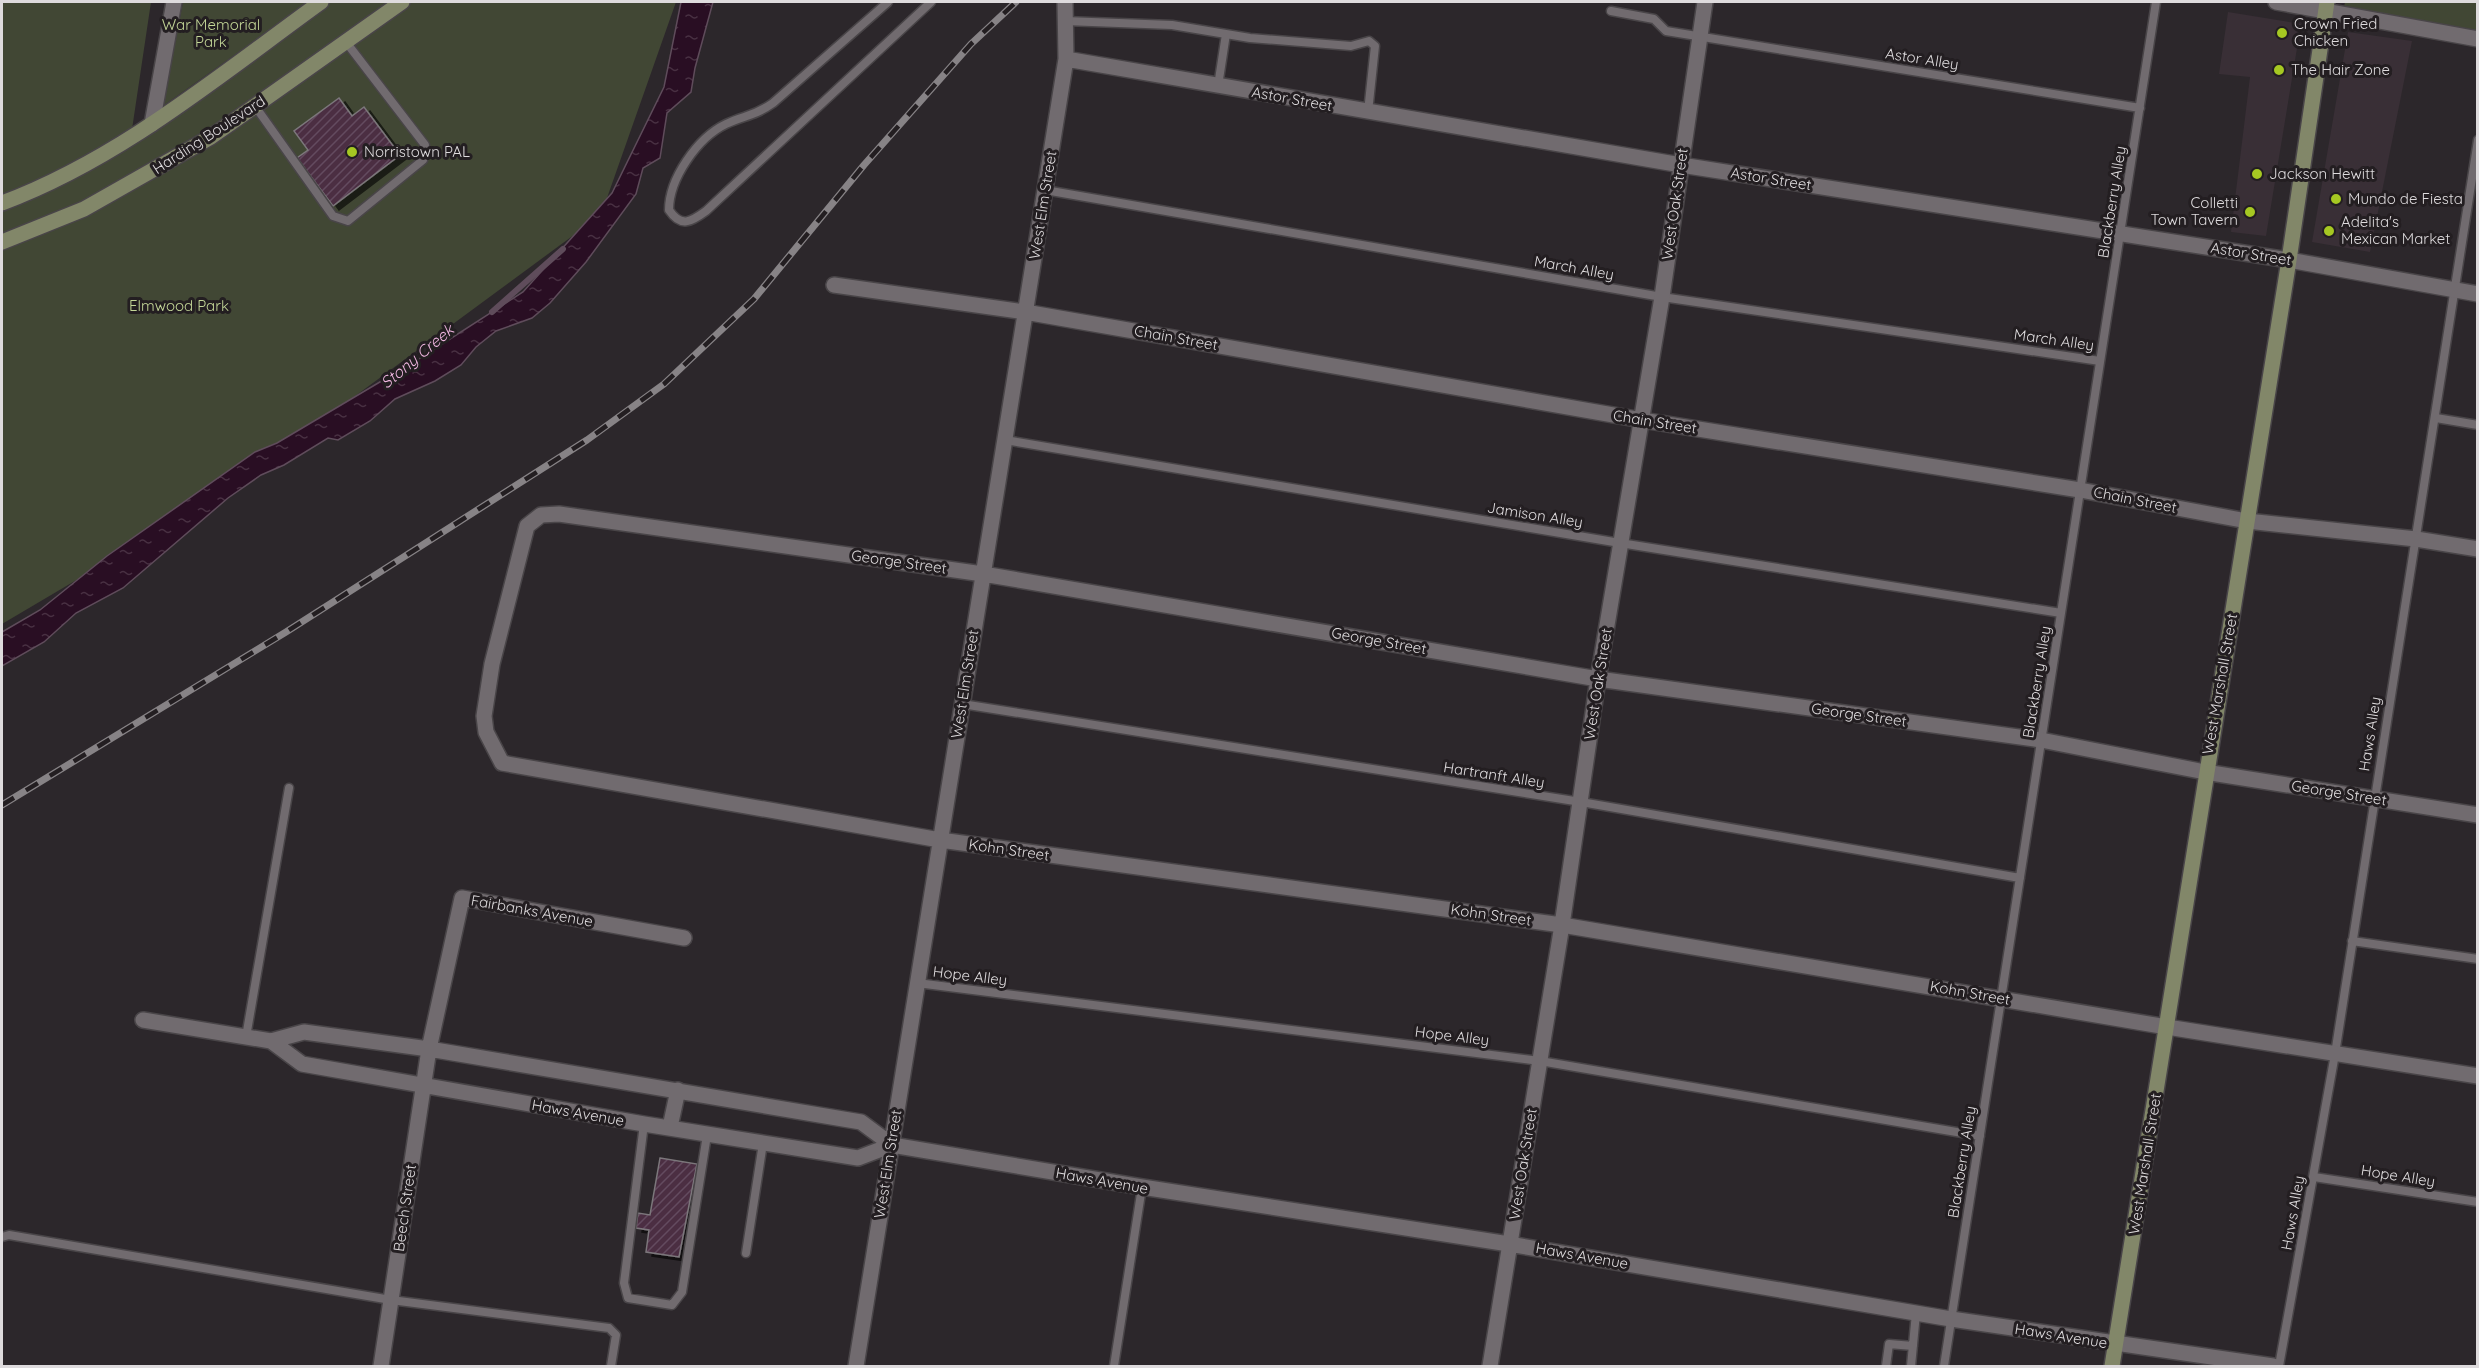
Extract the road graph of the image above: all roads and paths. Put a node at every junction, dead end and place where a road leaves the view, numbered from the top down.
1 (174, 2) edge
2 (321, 2) edge
3 (402, 2) edge
4 (888, 2) edge
5 (931, 2) edge
6 (1065, 2) edge
7 (1705, 2) edge
8 (2156, 2) edge
9 (2276, 2) edge
10 (2327, 6) edge
11 (1611, 11) dead end
12 (1065, 21) junction
13 (1226, 34) junction
14 (1700, 36) junction
15 (2478, 39) edge
16 (346, 42) junction
17 (1066, 59) junction
18 (1218, 86) junction
19 (255, 106) junction
20 (2140, 108) junction
21 (1368, 112) junction
22 (152, 124) junction
23 (2478, 140) edge
24 (1681, 165) junction
25 (1045, 190) junction
26 (2, 203) edge
27 (2121, 234) junction
28 (2, 242) edge
29 (2289, 260) junction
30 (834, 285) dead end
31 (2454, 291) junction
32 (2478, 294) edge
33 (1662, 297) junction
34 (1025, 312) junction
35 (2100, 361) junction
36 (2436, 418) junction
37 (1642, 420) junction
38 (2478, 425) edge
39 (1005, 440) junction
40 (2080, 490) junction
41 (2247, 521) junction
42 (2416, 539) junction
43 (1620, 543) junction
44 (2478, 549) edge
45 (983, 574) junction
46 (2061, 613) junction
47 (1598, 679) junction
48 (963, 704) junction
49 (2041, 740) junction
50 (502, 764) joint
51 (2205, 772) junction
52 (289, 788) dead end
53 (2373, 799) junction
54 (1581, 802) junction
55 (2478, 815) edge
56 (940, 840) junction
57 (2020, 878) junction
58 (1562, 925) junction
59 (684, 938) dead end
60 (2352, 941) junction
61 (2478, 959) edge
62 (917, 983) junction
63 (2001, 998) junction
64 (143, 1020) dead end
65 (2167, 1027) junction
66 (246, 1037) junction
67 (271, 1041) junction
68 (429, 1049) junction
69 (2335, 1054) junction
70 (1540, 1061) junction
71 (2478, 1076) edge
72 (423, 1086) junction
73 (678, 1090) junction
74 (644, 1124) junction
75 (670, 1127) junction
76 (707, 1135) junction
77 (1980, 1136) junction
78 (763, 1143) junction
79 (892, 1145) junction
80 (2313, 1177) junction
81 (1142, 1187) junction
82 (2478, 1202) edge
83 (2, 1237) edge
84 (1509, 1244) junction
85 (746, 1252) dead end
86 (391, 1300) junction
87 (1916, 1313) junction
88 (1951, 1319) junction
89 (2115, 1344) junction
90 (1913, 1346) junction
91 (381, 1366) edge
92 (611, 1366) edge
93 (856, 1366) edge
94 (1114, 1366) edge
95 (1490, 1366) edge
96 (1886, 1366) edge
97 (1911, 1366) edge
98 (1944, 1366) edge
99 (2112, 1366) edge
100 (2272, 1366) edge
101 (2279, 1366) edge

1 - 22 street
2 - 22 street
3 - 16 street, Harding Boulevard
4 - 5 lane
6 - 12 street, West Elm Street
7 - 14 street, West Oak Street
8 - 20 lane, Blackberry Alley
9 - 10 street
10 - 15 street
10 - 29 street, West Marshall Street
11 - 14 lane, Astor Alley
12 - 13 lane
12 - 17 street, West Elm Street
13 - 18 lane
13 - 21 lane
14 - 20 lane, Astor Alley
14 - 24 street, West Oak Street
16 - 19 street, Harding Boulevard
16 - 19 lane
17 - 18 street, Astor Street
17 - 25 street, West Elm Street
18 - 21 street, Astor Street
19 - 28 street, Harding Boulevard
20 - 27 lane, Blackberry Alley
21 - 24 street, Astor Street
22 - 26 street
23 - 31 lane, Haws Alley
24 - 27 street, Astor Street
24 - 33 street, West Oak Street
25 - 33 lane, March Alley
25 - 34 street, West Elm Street
27 - 29 street, Astor Street
27 - 35 lane, Blackberry Alley
29 - 31 street, Astor Street
29 - 41 street, West Marshall Street
30 - 34 street, Chain Street
31 - 32 street, Astor Street
31 - 36 lane, Haws Alley
33 - 35 lane, March Alley
33 - 37 street, West Oak Street
34 - 37 street, Chain Street
34 - 39 street, West Elm Street
35 - 40 lane, Blackberry Alley
36 - 38 lane
36 - 42 lane, Haws Alley
37 - 40 street, Chain Street
37 - 43 street, West Oak Street
39 - 43 lane, Jamison Alley
39 - 45 street, West Elm Street
40 - 41 street, Chain Street
40 - 46 lane, Blackberry Alley
41 - 42 street, Chain Street
41 - 51 street, West Marshall Street
42 - 44 street, Chain Street
42 - 53 lane, Haws Alley
43 - 46 lane, Jamison Alley
43 - 47 street, West Oak Street
45 - 47 street, George Street
45 - 48 street, West Elm Street
45 - 50 street, George Street
46 - 49 lane, Blackberry Alley
47 - 49 street, George Street
47 - 54 street, West Oak Street
48 - 54 lane, Hartranft Alley
48 - 56 street, West Elm Street
49 - 51 street, George Street
49 - 57 lane, Blackberry Alley
50 - 56 street, Kohn Street
51 - 53 street, George Street
51 - 65 street, West Marshall Street
52 - 66 lane
53 - 55 street, George Street
53 - 60 lane, Haws Alley
54 - 57 lane, Hartranft Alley
54 - 58 street, West Oak Street
56 - 58 street, Kohn Street
56 - 62 street, West Elm Street
57 - 63 lane, Blackberry Alley
58 - 63 street, Kohn Street
58 - 70 street, West Oak Street
59 - 68 street, Fairbanks Avenue
60 - 61 lane
60 - 69 lane, Haws Alley
62 - 70 lane, Hope Alley
62 - 79 street, West Elm Street
63 - 65 street, Kohn Street
63 - 77 lane, Blackberry Alley
64 - 66 street, Haws Avenue
65 - 69 street, Kohn Street
65 - 89 street, West Marshall Street
66 - 67 street, Haws Avenue
67 - 68 street, Haws Avenue
67 - 72 street, Haws Avenue
68 - 72 street, Beech Street
68 - 73 street, Haws Avenue
69 - 71 street, Kohn Street
69 - 80 lane, Haws Alley
70 - 77 lane, Hope Alley
70 - 84 street, West Oak Street
72 - 74 street, Haws Avenue
72 - 86 street, Beech Street
73 - 75 street
73 - 79 street, Haws Avenue
74 - 75 street, Haws Avenue
74 - 76 lane
75 - 76 street, Haws Avenue
76 - 78 street, Haws Avenue
77 - 88 lane, Blackberry Alley
78 - 79 street, Haws Avenue
78 - 85 lane
79 - 81 street, Haws Avenue
79 - 93 street, West Elm Street
80 - 82 lane, Hope Alley
80 - 101 lane, Haws Alley
81 - 84 street, Haws Avenue
81 - 94 lane
83 - 86 lane
84 - 87 street, Haws Avenue
84 - 95 street, West Oak Street
86 - 91 street, Beech Street
86 - 92 lane
87 - 88 street, Haws Avenue
87 - 90 lane
88 - 89 street, Haws Avenue
88 - 98 lane, Blackberry Alley
89 - 99 street, West Marshall Street
89 - 100 street, Haws Avenue
90 - 96 lane
90 - 97 lane

